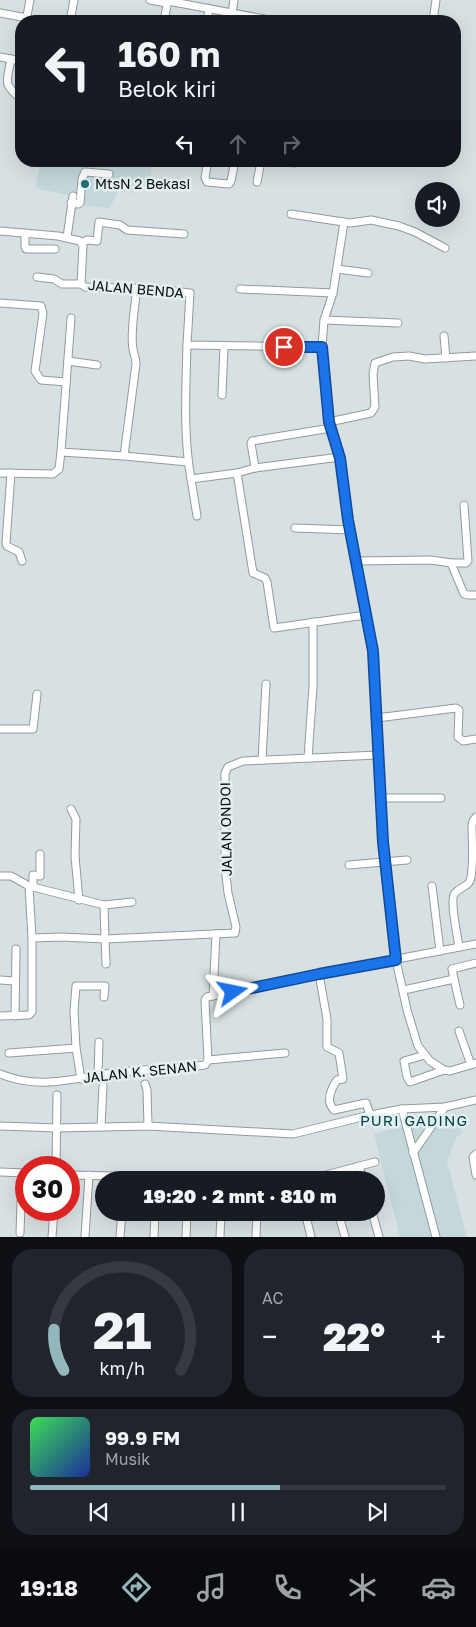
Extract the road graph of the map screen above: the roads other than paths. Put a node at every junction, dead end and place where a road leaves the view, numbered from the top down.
1 (30, 0) edge
2 (74, 0) edge
3 (150, 0) edge
4 (234, 0) edge
5 (436, 0) edge
6 (167, 1) edge
7 (209, 9) junction
8 (0, 13) edge
9 (232, 13) junction
10 (27, 15) edge
11 (71, 15) edge
12 (165, 15) edge
13 (208, 15) edge
14 (237, 15) edge
15 (434, 15) edge
16 (15, 17) edge
17 (0, 57) edge
18 (11, 59) junction
19 (15, 59) edge
20 (15, 94) edge
21 (207, 167) edge
22 (234, 167) edge
23 (260, 167) edge
24 (109, 174) dead end
25 (257, 182) dead end
26 (291, 214) dead end
27 (344, 222) junction
28 (0, 231) edge
29 (25, 233) junction
30 (184, 234) dead end
31 (67, 237) junction
32 (82, 243) junction
33 (445, 248) dead end
34 (55, 249) dead end
35 (337, 269) junction
36 (368, 273) dead end
37 (37, 276) dead end
38 (81, 284) junction
39 (137, 288) junction
40 (240, 289) dead end
41 (333, 293) junction
42 (0, 303) edge
43 (72, 318) dead end
44 (324, 320) junction
45 (398, 323) dead end
46 (444, 336) dead end
47 (187, 345) junction
48 (224, 346) junction
49 (322, 347) junction
50 (476, 356) edge
51 (446, 358) junction
52 (68, 362) junction
53 (97, 365) dead end
54 (66, 382) junction
55 (222, 395) dead end
56 (330, 425) junction
57 (61, 452) junction
58 (124, 456) junction
59 (340, 458) junction
60 (188, 462) junction
61 (255, 468) junction
62 (0, 473) edge
63 (11, 473) junction
64 (237, 473) junction
65 (191, 479) junction
66 (464, 505) dead end
67 (197, 516) dead end
68 (295, 528) dead end
69 (350, 530) junction
70 (22, 561) dead end
71 (356, 561) junction
72 (451, 563) junction
73 (476, 595) edge
74 (366, 615) junction
75 (313, 622) junction
76 (266, 684) dead end
77 (37, 694) dead end
78 (377, 718) junction
79 (0, 729) edge
80 (476, 739) edge
81 (378, 755) junction
82 (308, 758) junction
83 (262, 760) junction
84 (381, 798) junction
85 (441, 798) dead end
86 (71, 809) dead end
87 (476, 817) edge
88 (40, 854) dead end
89 (406, 860) dead end
90 (385, 862) junction
91 (349, 864) dead end
92 (0, 876) edge
93 (31, 886) junction
94 (432, 886) dead end
95 (79, 900) junction
96 (132, 902) dead end
97 (104, 905) junction
98 (216, 934) junction
99 (32, 938) junction
100 (105, 939) junction
101 (476, 944) edge
102 (460, 947) junction
103 (16, 949) dead end
104 (440, 951) junction
105 (396, 960) junction
106 (476, 963) edge
107 (106, 964) dead end
108 (319, 974) junction
109 (454, 979) junction
110 (0, 980) edge
111 (15, 981) junction
112 (404, 990) junction
113 (213, 996) junction
114 (104, 997) dead end
115 (460, 1004) dead end
116 (0, 1016) edge
117 (15, 1016) junction
118 (459, 1031) dead end
119 (99, 1042) dead end
120 (76, 1048) junction
121 (9, 1053) dead end
122 (285, 1053) dead end
123 (425, 1055) junction
124 (208, 1060) junction
125 (473, 1064) edge
126 (444, 1070) junction
127 (0, 1074) edge
128 (98, 1076) junction
129 (81, 1079) junction
130 (145, 1084) dead end
131 (103, 1086) dead end
132 (58, 1096) dead end
133 (476, 1100) edge
134 (445, 1107) junction
135 (402, 1109) junction
136 (370, 1115) junction
137 (0, 1126) edge
138 (148, 1126) junction
139 (101, 1127) junction
140 (57, 1128) junction
141 (414, 1154) junction
142 (476, 1154) edge
143 (56, 1156) edge
144 (375, 1162) dead end
145 (359, 1166) junction
146 (345, 1171) edge
147 (360, 1171) edge
148 (0, 1172) edge
149 (15, 1173) edge
150 (476, 1175) edge
151 (80, 1176) edge
152 (89, 1176) junction
153 (95, 1176) edge
154 (21, 1221) edge
155 (53, 1221) edge
156 (121, 1221) edge
157 (155, 1221) edge
158 (187, 1221) edge
159 (221, 1221) edge
160 (257, 1221) edge
161 (307, 1221) edge
162 (341, 1221) edge
163 (375, 1221) edge
164 (20, 1233) dead end
165 (52, 1237) edge
166 (85, 1237) edge
167 (120, 1237) edge
168 (154, 1237) edge
169 (186, 1237) edge
170 (220, 1237) edge
171 (256, 1237) edge
172 (311, 1237) edge
173 (345, 1237) edge
174 (379, 1237) edge
175 (436, 1237) edge

1 - 10 street
2 - 11 street
3 - 6 street
4 - 9 street
5 - 15 street
6 - 7 street
6 - 12 street
7 - 9 street
7 - 13 street
8 - 16 street
9 - 14 street
17 - 18 street
18 - 19 street
18 - 20 street
21 - 22 street
23 - 25 street
24 - 31 street
26 - 27 street
27 - 33 street
27 - 35 street
28 - 29 street
29 - 31 street
29 - 34 street
30 - 32 street
31 - 32 street
32 - 38 street, JALAN BENDA
35 - 36 street
35 - 41 street
37 - 38 street
38 - 39 street, JALAN BENDA
39 - 47 street, JALAN BENDA
39 - 58 street
40 - 41 street
41 - 44 street
42 - 54 street
43 - 52 street
44 - 45 street
44 - 49 street
46 - 51 street
47 - 48 street
47 - 60 street
48 - 49 street
48 - 55 street
49 - 56 street
50 - 51 street
51 - 56 street
52 - 53 street
52 - 54 street
54 - 57 street
56 - 59 street
56 - 61 street
57 - 58 street
57 - 63 street
58 - 60 street
59 - 61 street
59 - 69 street
60 - 65 street
61 - 64 street
62 - 63 street
63 - 70 street
64 - 65 street
64 - 75 street
65 - 67 street
66 - 72 street
68 - 69 street
69 - 71 street
71 - 72 street
71 - 74 street
72 - 73 street
74 - 75 street
74 - 78 street
75 - 82 street
76 - 83 street
77 - 79 street
78 - 80 street
78 - 81 street
81 - 82 street, JALAN ONDOI
81 - 84 street
82 - 83 street, JALAN ONDOI
83 - 98 street, JALAN ONDOI
84 - 85 street
84 - 90 street
86 - 95 street
87 - 102 street
88 - 93 street
89 - 90 street
90 - 91 street
90 - 105 street
92 - 93 street
93 - 95 street
93 - 99 street
94 - 104 street
95 - 97 street
96 - 97 street
97 - 100 street
98 - 100 street
98 - 113 street, JALAN K. SENAN
99 - 100 street
99 - 117 street
100 - 107 street
101 - 102 street
102 - 104 street
103 - 111 street
104 - 105 street
105 - 108 street
105 - 112 street
106 - 109 street
108 - 113 street
108 - 136 street
109 - 112 street
109 - 115 street
110 - 111 street
111 - 117 street
112 - 123 street
113 - 124 street, JALAN K. SENAN
114 - 120 street
116 - 117 street
118 - 125 street
119 - 128 street
120 - 121 street
120 - 129 street
122 - 124 street
123 - 126 street
123 - 126 street
124 - 128 street, JALAN K. SENAN
125 - 126 street
127 - 129 street, JALAN K. SENAN
128 - 129 street, JALAN K. SENAN
130 - 138 street
131 - 139 street
132 - 140 street
133 - 134 street
134 - 135 street
134 - 141 street
135 - 136 street
135 - 141 street
136 - 138 street
137 - 140 street
138 - 139 street
139 - 140 street
140 - 143 street
141 - 175 street
142 - 150 street
144 - 145 street
145 - 146 street
145 - 147 street
148 - 149 street
151 - 152 street
152 - 153 street
152 - 166 street
154 - 164 street
155 - 165 street
156 - 167 street
157 - 168 street
158 - 169 street
159 - 170 street
160 - 171 street
161 - 172 street
162 - 173 street
163 - 174 street

